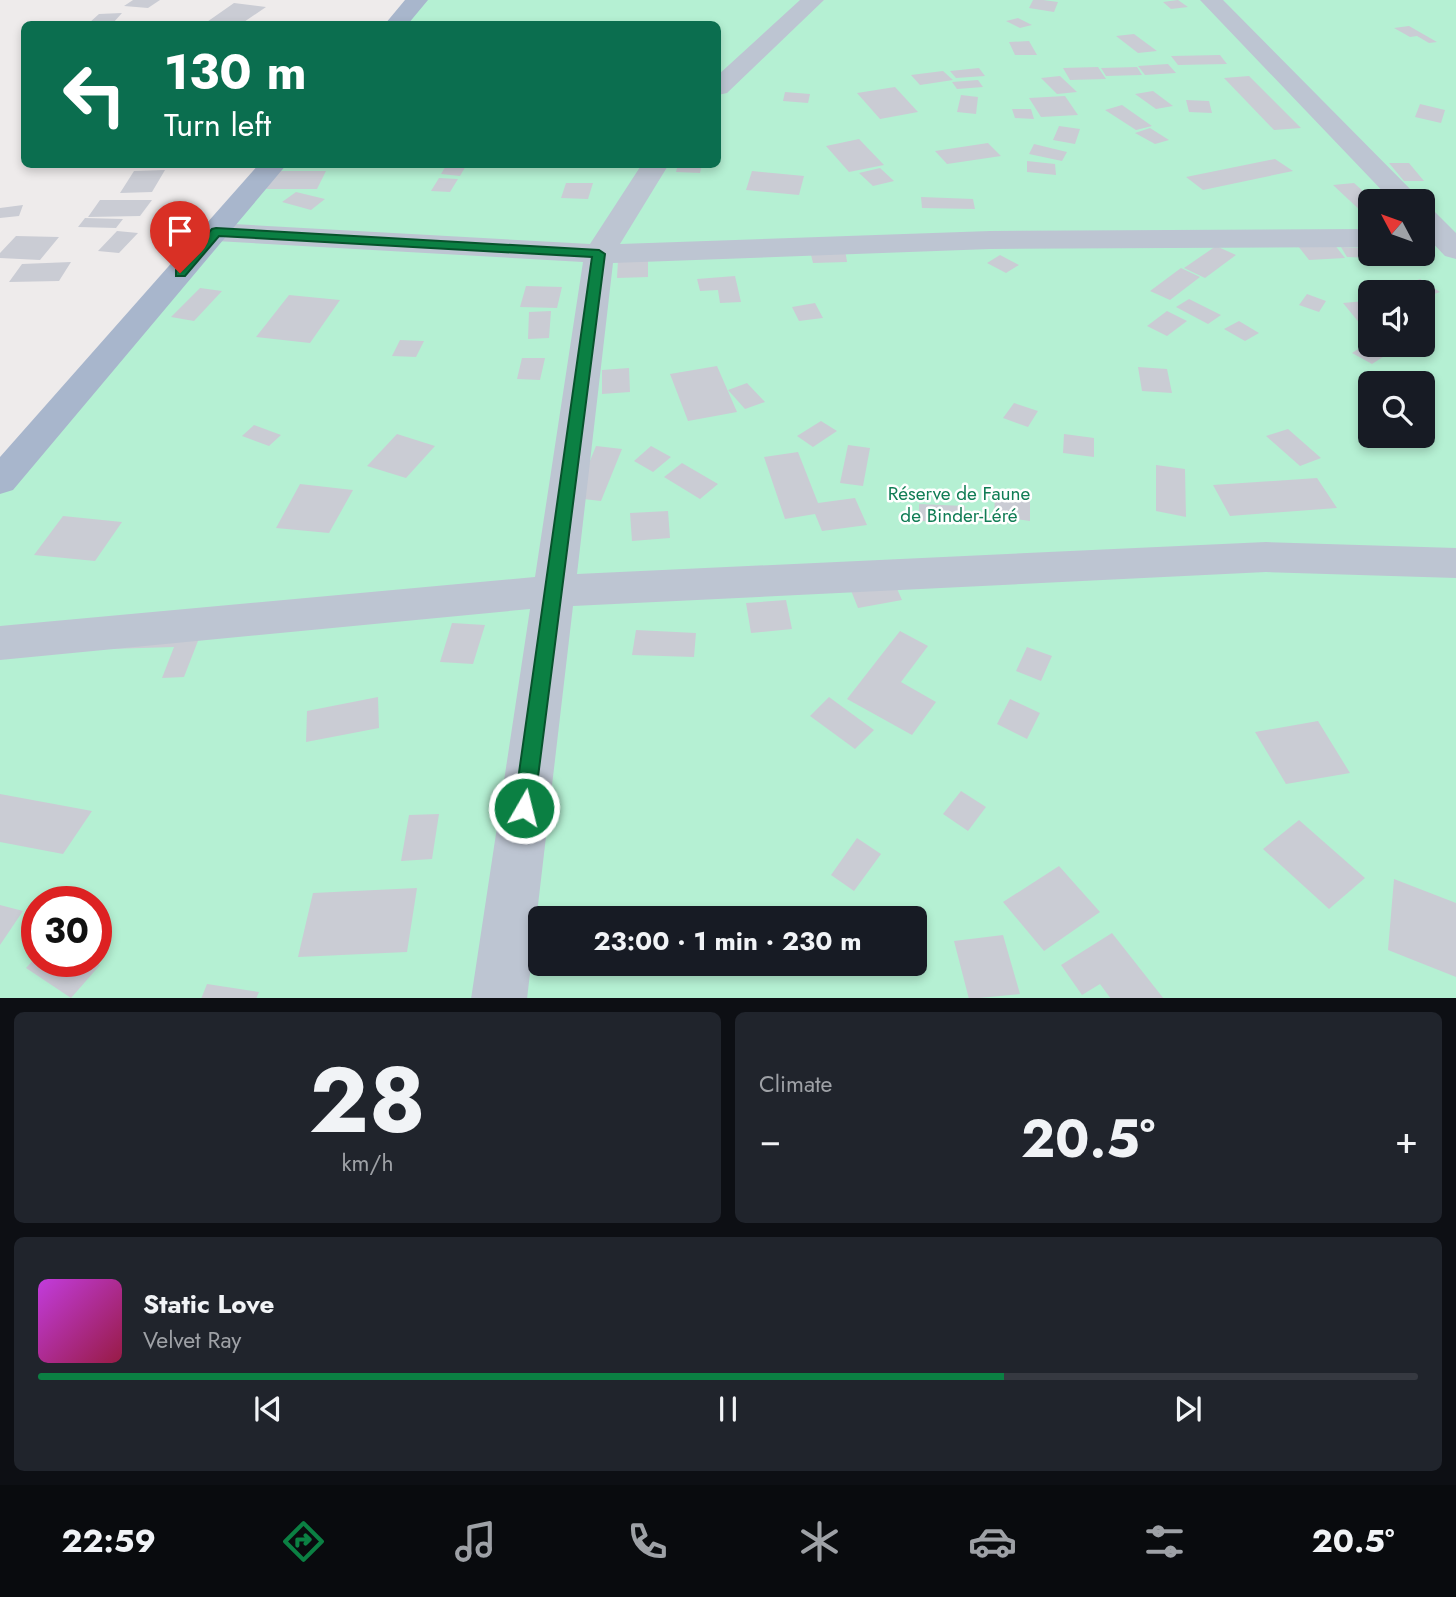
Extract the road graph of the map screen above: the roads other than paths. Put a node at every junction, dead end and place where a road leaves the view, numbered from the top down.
1 (417, 0) edge
2 (813, 0) edge
3 (1211, 0) edge
4 (399, 21) edge
5 (721, 85) edge
6 (271, 168) edge
7 (653, 168) edge
8 (1396, 189) edge
9 (216, 232) junction
10 (1358, 238) edge
11 (599, 254) junction
12 (0, 481) edge
13 (1456, 563) edge
14 (554, 591) junction
15 (0, 643) edge
16 (499, 998) edge

1 - 4 main road
2 - 5 street
3 - 8 street
6 - 9 main road
7 - 11 street
9 - 11 street
9 - 12 main road
10 - 11 street
11 - 14 street
13 - 14 street
14 - 15 street
14 - 16 street

